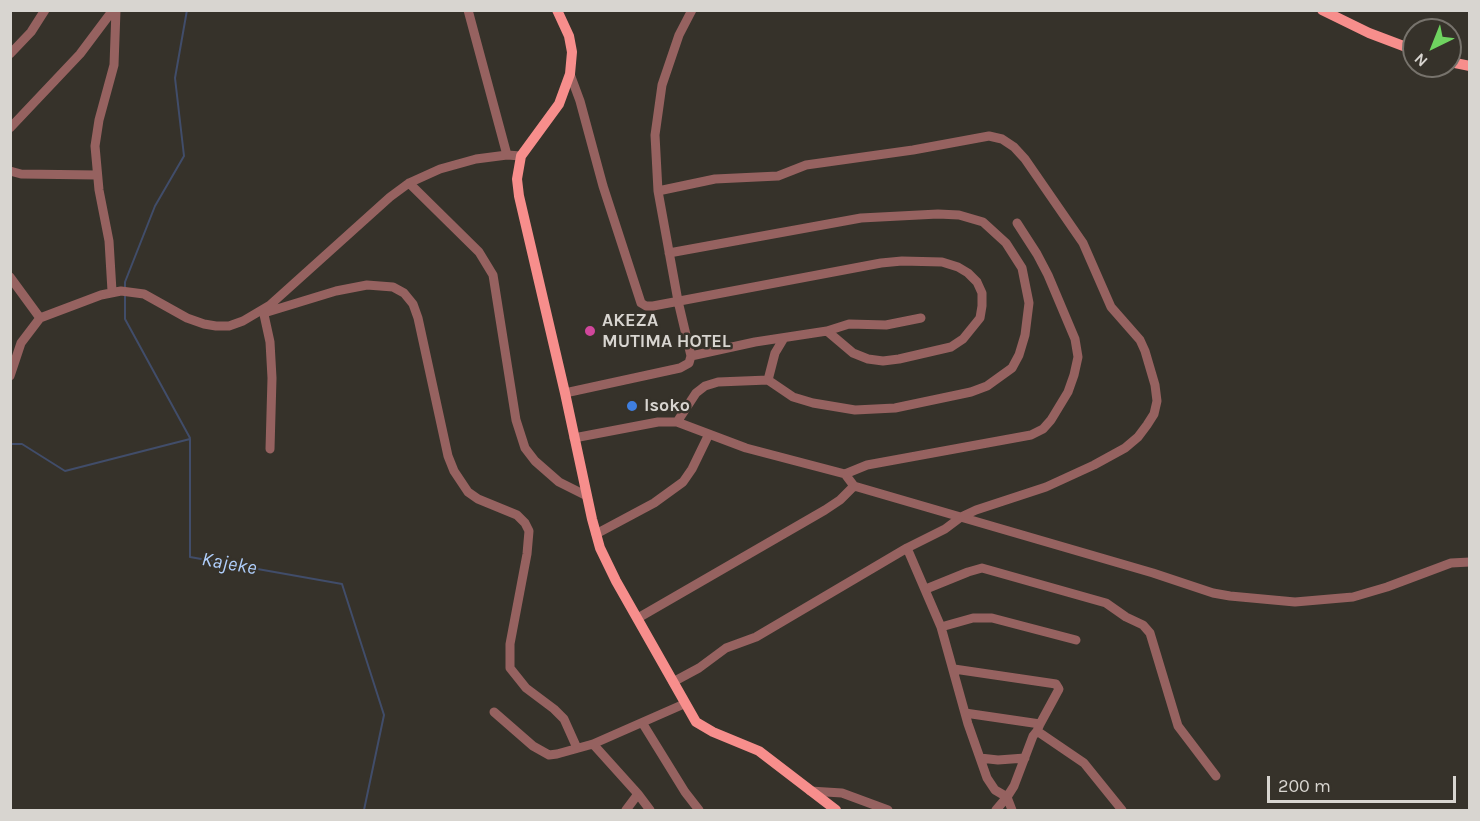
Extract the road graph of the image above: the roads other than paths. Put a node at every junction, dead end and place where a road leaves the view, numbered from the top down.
1 (45, 10) edge
2 (115, 10) edge
3 (468, 10) edge
4 (557, 10) edge
5 (692, 10) edge
6 (1322, 10) edge
7 (1402, 45) edge
8 (10, 54) edge
9 (570, 74) junction
10 (10, 128) edge
11 (507, 155) junction
12 (521, 156) junction
13 (10, 171) edge
14 (97, 175) junction
15 (409, 183) junction
16 (658, 191) junction
17 (1017, 223) dead end
18 (669, 253) junction
19 (10, 277) edge
20 (112, 291) junction
21 (678, 301) junction
22 (263, 312) junction
23 (40, 318) junction
24 (921, 318) dead end
25 (827, 331) junction
26 (784, 338) junction
27 (691, 356) junction
28 (10, 376) edge
29 (768, 380) junction
30 (565, 393) junction
31 (677, 422) junction
32 (709, 434) junction
33 (574, 438) junction
34 (270, 449) dead end
35 (845, 474) junction
36 (855, 486) junction
37 (587, 496) junction
38 (961, 518) junction
39 (596, 534) junction
40 (907, 548) junction
41 (1470, 562) edge
42 (926, 589) junction
43 (638, 618) junction
44 (941, 627) junction
45 (1076, 640) dead end
46 (954, 669) junction
47 (673, 682) junction
48 (684, 704) junction
49 (494, 712) dead end
50 (965, 713) junction
51 (643, 724) junction
52 (1038, 727) junction
53 (593, 744) junction
54 (578, 748) junction
55 (980, 758) junction
56 (1025, 758) junction
57 (1216, 776) dead end
58 (810, 791) junction
59 (638, 794) junction
60 (1007, 797) junction
61 (627, 810) edge
62 (650, 810) edge
63 (699, 810) edge
64 (836, 810) edge
65 (888, 810) edge
66 (996, 810) edge
67 (1012, 810) edge
68 (1122, 810) edge

1 - 8 street
2 - 10 street
2 - 14 street
3 - 11 street
4 - 9 main road
5 - 16 street
6 - 7 main road
9 - 12 main road
9 - 21 street
11 - 12 street
11 - 15 street
12 - 30 main road
13 - 14 street
14 - 20 street
15 - 22 street
15 - 37 street
16 - 18 street
16 - 38 street
17 - 35 street
18 - 21 street
18 - 29 street
19 - 23 street
20 - 22 street
20 - 23 street
21 - 25 street
21 - 27 street
22 - 34 street
22 - 54 street
23 - 28 street
24 - 25 street
25 - 26 street
26 - 27 street
26 - 29 street
27 - 30 street
29 - 31 street
30 - 33 main road
31 - 32 street
31 - 33 street
32 - 35 street
32 - 39 street
33 - 37 main road
35 - 36 street
36 - 38 street
36 - 43 street
37 - 39 main road
38 - 40 street
38 - 41 street
39 - 43 main road
40 - 42 street
40 - 47 street
42 - 44 street
42 - 57 street
43 - 47 main road
44 - 45 street
44 - 46 street
46 - 50 street
46 - 52 street
47 - 48 main road
48 - 51 street
48 - 58 main road
49 - 54 street
50 - 52 street
50 - 55 street
51 - 53 street
51 - 63 street
52 - 56 street
52 - 68 street
53 - 54 street
53 - 59 street
55 - 56 street
55 - 60 street
56 - 60 street
58 - 64 main road
58 - 65 street
59 - 61 street
59 - 62 street
60 - 66 street
60 - 67 street

